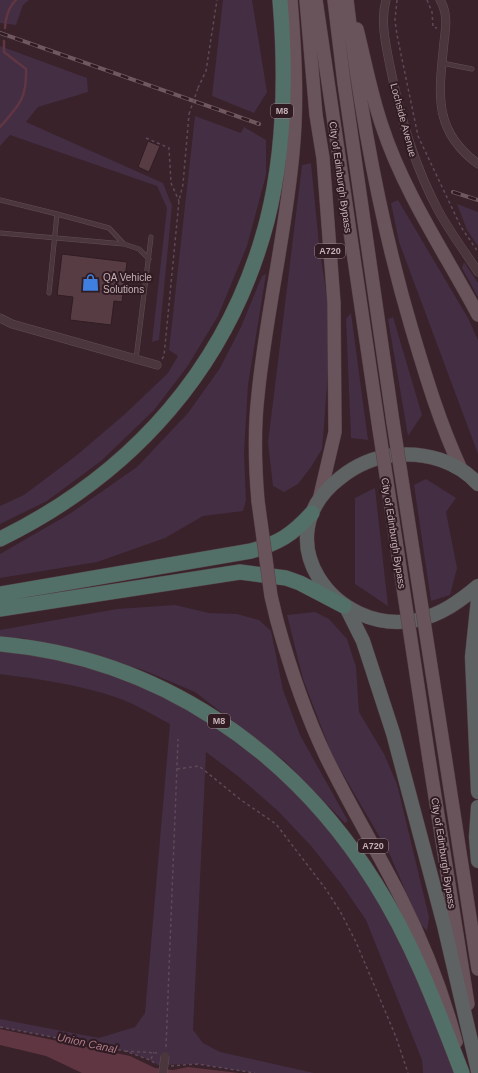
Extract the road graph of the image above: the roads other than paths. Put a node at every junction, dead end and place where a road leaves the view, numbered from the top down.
1 (280, 0) edge
2 (291, 0) edge
3 (306, 0) edge
4 (316, 0) edge
5 (334, 0) edge
6 (347, 0) edge
7 (351, 0) edge
8 (386, 0) edge
9 (440, 0) edge
10 (442, 63) junction
11 (472, 69) dead end
12 (478, 164) edge
13 (0, 200) edge
14 (57, 214) junction
15 (0, 233) edge
16 (151, 237) dead end
17 (54, 238) junction
18 (124, 244) junction
19 (149, 259) junction
20 (478, 272) edge
21 (49, 293) dead end
22 (478, 315) edge
23 (0, 318) edge
24 (136, 360) junction
25 (157, 365) road end
26 (461, 469) junction
27 (478, 484) edge
28 (315, 507) junction
29 (0, 539) edge
30 (478, 586) edge
31 (0, 594) edge
32 (478, 599) edge
33 (345, 606) junction
34 (0, 609) edge
35 (0, 644) edge
36 (478, 792) edge
37 (478, 807) edge
38 (478, 861) edge
39 (478, 969) edge
40 (166, 1056) road end
41 (478, 1065) edge
42 (478, 1071) edge
43 (163, 1073) edge
44 (463, 1073) edge

1 - 29 highway, M8
2 - 44 main road, A720, bridge
3 - 28 main road, A720
4 - 41 main road, City of Edinburgh Bypass / A720, bridge
5 - 39 main road, City of Edinburgh Bypass, bridge
6 - 26 main road
7 - 22 main road
8 - 20 street, Lochside Avenue
9 - 10 street
10 - 11 lane
10 - 12 street
13 - 14 lane
14 - 17 lane
14 - 18 lane
15 - 17 lane
16 - 19 lane
17 - 18 lane
17 - 21 lane
18 - 19 lane
19 - 24 lane
23 - 24 street
24 - 25 street
26 - 27 highway
26 - 28 highway
28 - 31 highway
28 - 33 highway
30 - 33 highway
32 - 36 highway
33 - 34 highway
33 - 42 highway
35 - 44 highway, M8
37 - 38 highway
40 - 43 street, bridge

